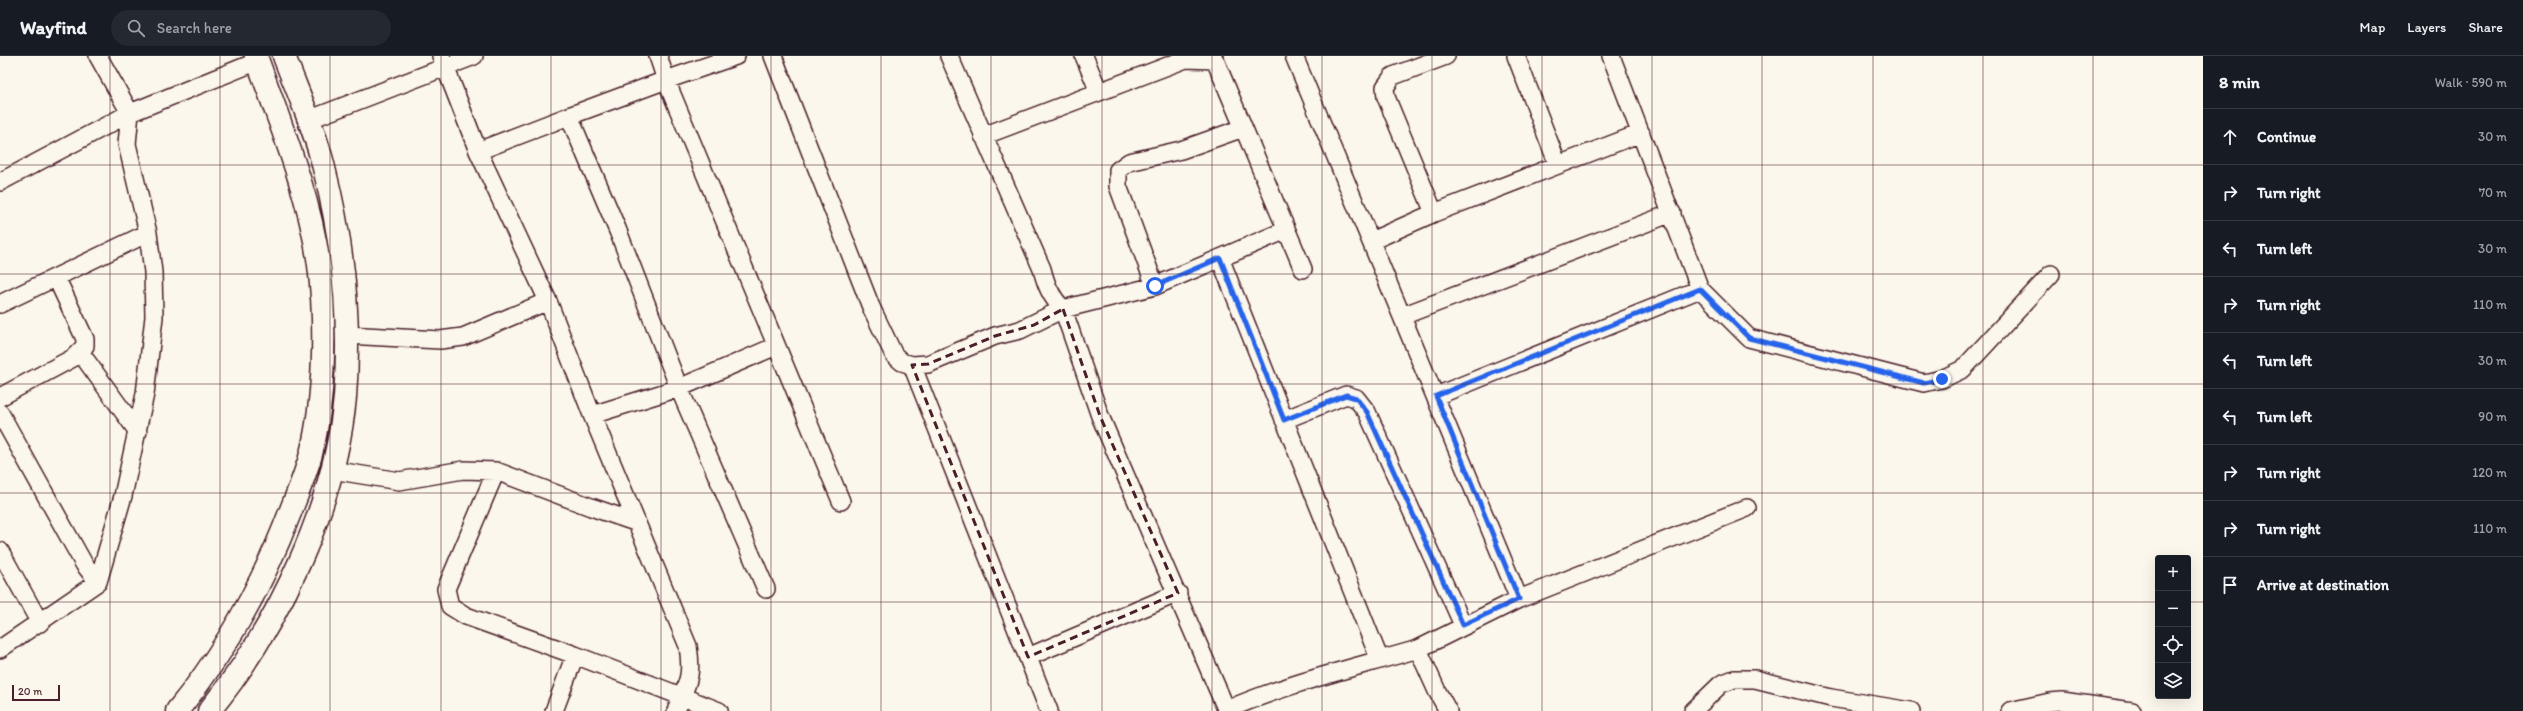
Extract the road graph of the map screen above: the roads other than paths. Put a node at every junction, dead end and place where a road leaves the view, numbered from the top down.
1 (98, 56) edge
2 (284, 56) edge
3 (474, 56) edge
4 (658, 56) edge
5 (736, 56) edge
6 (773, 56) edge
7 (949, 56) edge
8 (1084, 56) edge
9 (1294, 56) edge
10 (1446, 56) edge
11 (1516, 56) edge
12 (1611, 56) edge
13 (1184, 57) edge
14 (257, 58) edge
15 (1220, 58) edge
16 (443, 62) edge
17 (666, 80) junction
18 (1099, 92) junction
19 (130, 113) junction
20 (569, 116) junction
21 (308, 120) junction
22 (1243, 128) junction
23 (1640, 133) junction
24 (983, 136) junction
25 (478, 151) junction
26 (1558, 165) junction
27 (0, 182) edge
28 (1434, 213) junction
29 (1672, 213) junction
30 (1286, 230) junction
31 (336, 232) junction
32 (148, 233) junction
33 (312, 236) junction
34 (1370, 241) junction
35 (1220, 258) junction
36 (1302, 269) dead end
37 (2051, 274) dead end
38 (56, 277) junction
39 (1155, 286) junction
40 (1700, 289) junction
41 (548, 301) junction
42 (0, 304) edge
43 (1063, 309) junction
44 (1402, 316) junction
45 (346, 335) junction
46 (776, 346) junction
47 (80, 352) junction
48 (912, 365) junction
49 (679, 388) junction
50 (1436, 396) junction
51 (0, 397) edge
52 (0, 413) edge
53 (592, 416) junction
54 (1284, 420) junction
55 (138, 432) junction
56 (332, 470) junction
57 (496, 471) junction
58 (841, 501) dead end
59 (1747, 508) dead end
60 (635, 522) junction
61 (2, 560) edge
62 (98, 582) junction
63 (766, 589) dead end
64 (1178, 593) junction
65 (1519, 599) junction
66 (40, 623) junction
67 (1463, 625) junction
68 (0, 649) edge
69 (1418, 649) junction
70 (575, 655) junction
71 (1028, 657) junction
72 (1379, 658) junction
73 (202, 679) junction
74 (224, 693) junction
75 (682, 695) junction
76 (1227, 710) edge
77 (1902, 710) edge
78 (176, 711) edge
79 (209, 711) edge
80 (554, 711) edge
81 (676, 711) edge
82 (719, 711) edge
83 (1049, 711) edge
84 (1448, 711) edge
85 (1693, 711) edge
86 (2010, 711) edge
87 (2132, 711) edge

1 - 19 street
2 - 21 main road
3 - 16 street
4 - 17 street
5 - 17 street
6 - 48 street
7 - 24 street
8 - 18 street
9 - 34 street
10 - 28 street
11 - 26 street
12 - 23 street
13 - 15 street
13 - 18 street
14 - 19 street
14 - 33 main road
15 - 22 street
16 - 21 street
16 - 25 street
17 - 20 street
17 - 46 street
18 - 24 street
19 - 27 street
19 - 32 street
20 - 25 street
20 - 49 street
21 - 31 main road
22 - 30 street
22 - 39 street
23 - 26 street
23 - 29 street
24 - 43 street
25 - 41 street
26 - 28 street
28 - 34 street
29 - 40 street
29 - 44 street
30 - 35 street
30 - 36 street
31 - 33 main road
31 - 45 main road
32 - 38 street
32 - 55 street
33 - 73 main road
34 - 44 street
35 - 39 street
35 - 54 street
37 - 40 street
38 - 42 street
38 - 47 street
39 - 43 street
40 - 50 street
41 - 45 street
41 - 53 street
43 - 48 street
43 - 64 street
44 - 50 street
45 - 56 main road
46 - 49 street
46 - 58 street
47 - 51 street
47 - 55 street
48 - 71 street
49 - 53 street
49 - 63 street
50 - 65 street
52 - 62 street
53 - 60 street
54 - 67 street
54 - 72 street
55 - 62 street
56 - 57 street
56 - 74 main road
57 - 60 street
57 - 70 street
59 - 65 street
60 - 75 street
61 - 66 street
62 - 66 street
64 - 71 street
64 - 76 street
65 - 67 street
66 - 68 street
67 - 69 street
69 - 72 street
69 - 84 street
70 - 75 street
70 - 80 street
71 - 83 street
72 - 76 street
73 - 74 main road
73 - 78 main road
74 - 79 main road
75 - 81 street
75 - 82 street
77 - 85 street
86 - 87 street

